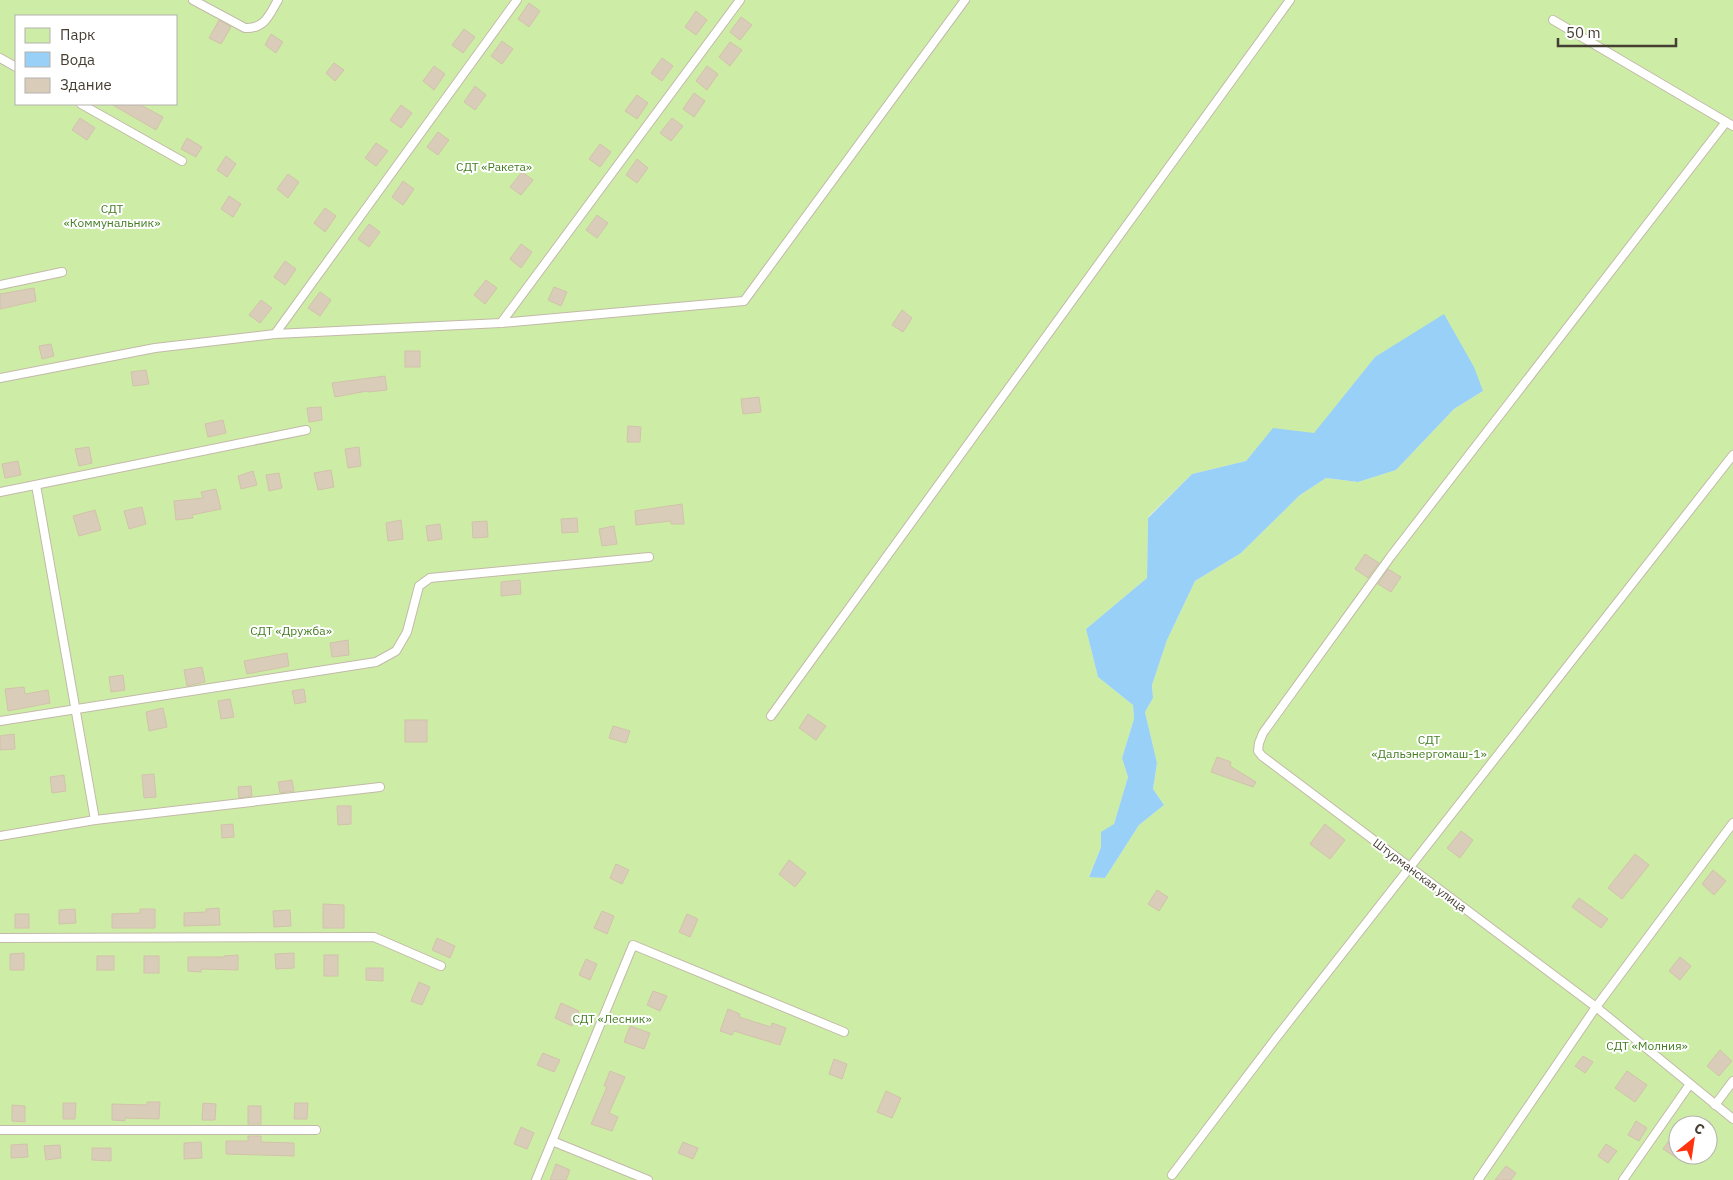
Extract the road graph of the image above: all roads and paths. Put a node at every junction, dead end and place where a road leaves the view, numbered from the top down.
1 (193, 0) edge
2 (278, 0) edge
3 (517, 0) edge
4 (740, 0) edge
5 (965, 0) edge
6 (1290, 0) edge
7 (1553, 20) dead end
8 (0, 58) edge
9 (15, 66) edge
10 (83, 105) edge
11 (1730, 124) edge
12 (182, 161) dead end
13 (62, 272) dead end
14 (0, 285) edge
15 (501, 323) junction
16 (275, 334) junction
17 (0, 378) edge
18 (306, 430) dead end
19 (1733, 455) edge
20 (36, 485) junction
21 (0, 492) edge
22 (649, 558) dead end
23 (75, 708) junction
24 (771, 716) dead end
25 (0, 721) edge
26 (380, 787) dead end
27 (95, 820) junction
28 (1733, 823) edge
29 (0, 836) edge
30 (1410, 867) junction
31 (0, 938) edge
32 (441, 966) dead end
33 (1596, 1007) junction
34 (844, 1032) dead end
35 (1733, 1081) edge
36 (1690, 1084) junction
37 (1715, 1105) junction
38 (1733, 1119) edge
39 (0, 1130) edge
40 (316, 1130) dead end
41 (552, 1141) junction
42 (1172, 1175) dead end
43 (536, 1180) edge
44 (648, 1180) edge
45 (1478, 1180) edge
46 (1623, 1180) edge

1 - 2 lane
3 - 16 lane
4 - 15 lane
5 - 15 lane
6 - 24 lane
7 - 11 lane
8 - 9 lane
10 - 12 lane
11 - 30 lane, Штурманская улица
13 - 14 lane
15 - 16 lane
16 - 17 lane
18 - 20 lane
19 - 30 lane
20 - 21 lane
20 - 23 lane
22 - 23 lane
23 - 25 lane
23 - 27 lane
26 - 27 lane
27 - 29 lane
28 - 33 lane
30 - 33 lane, Штурманская улица
30 - 42 lane
31 - 32 lane
33 - 36 lane, Штурманская улица
33 - 45 lane
34 - 41 lane
35 - 37 lane
36 - 37 lane, Штурманская улица
36 - 46 lane
37 - 38 lane, Штурманская улица
39 - 40 lane
41 - 43 lane
41 - 44 lane

